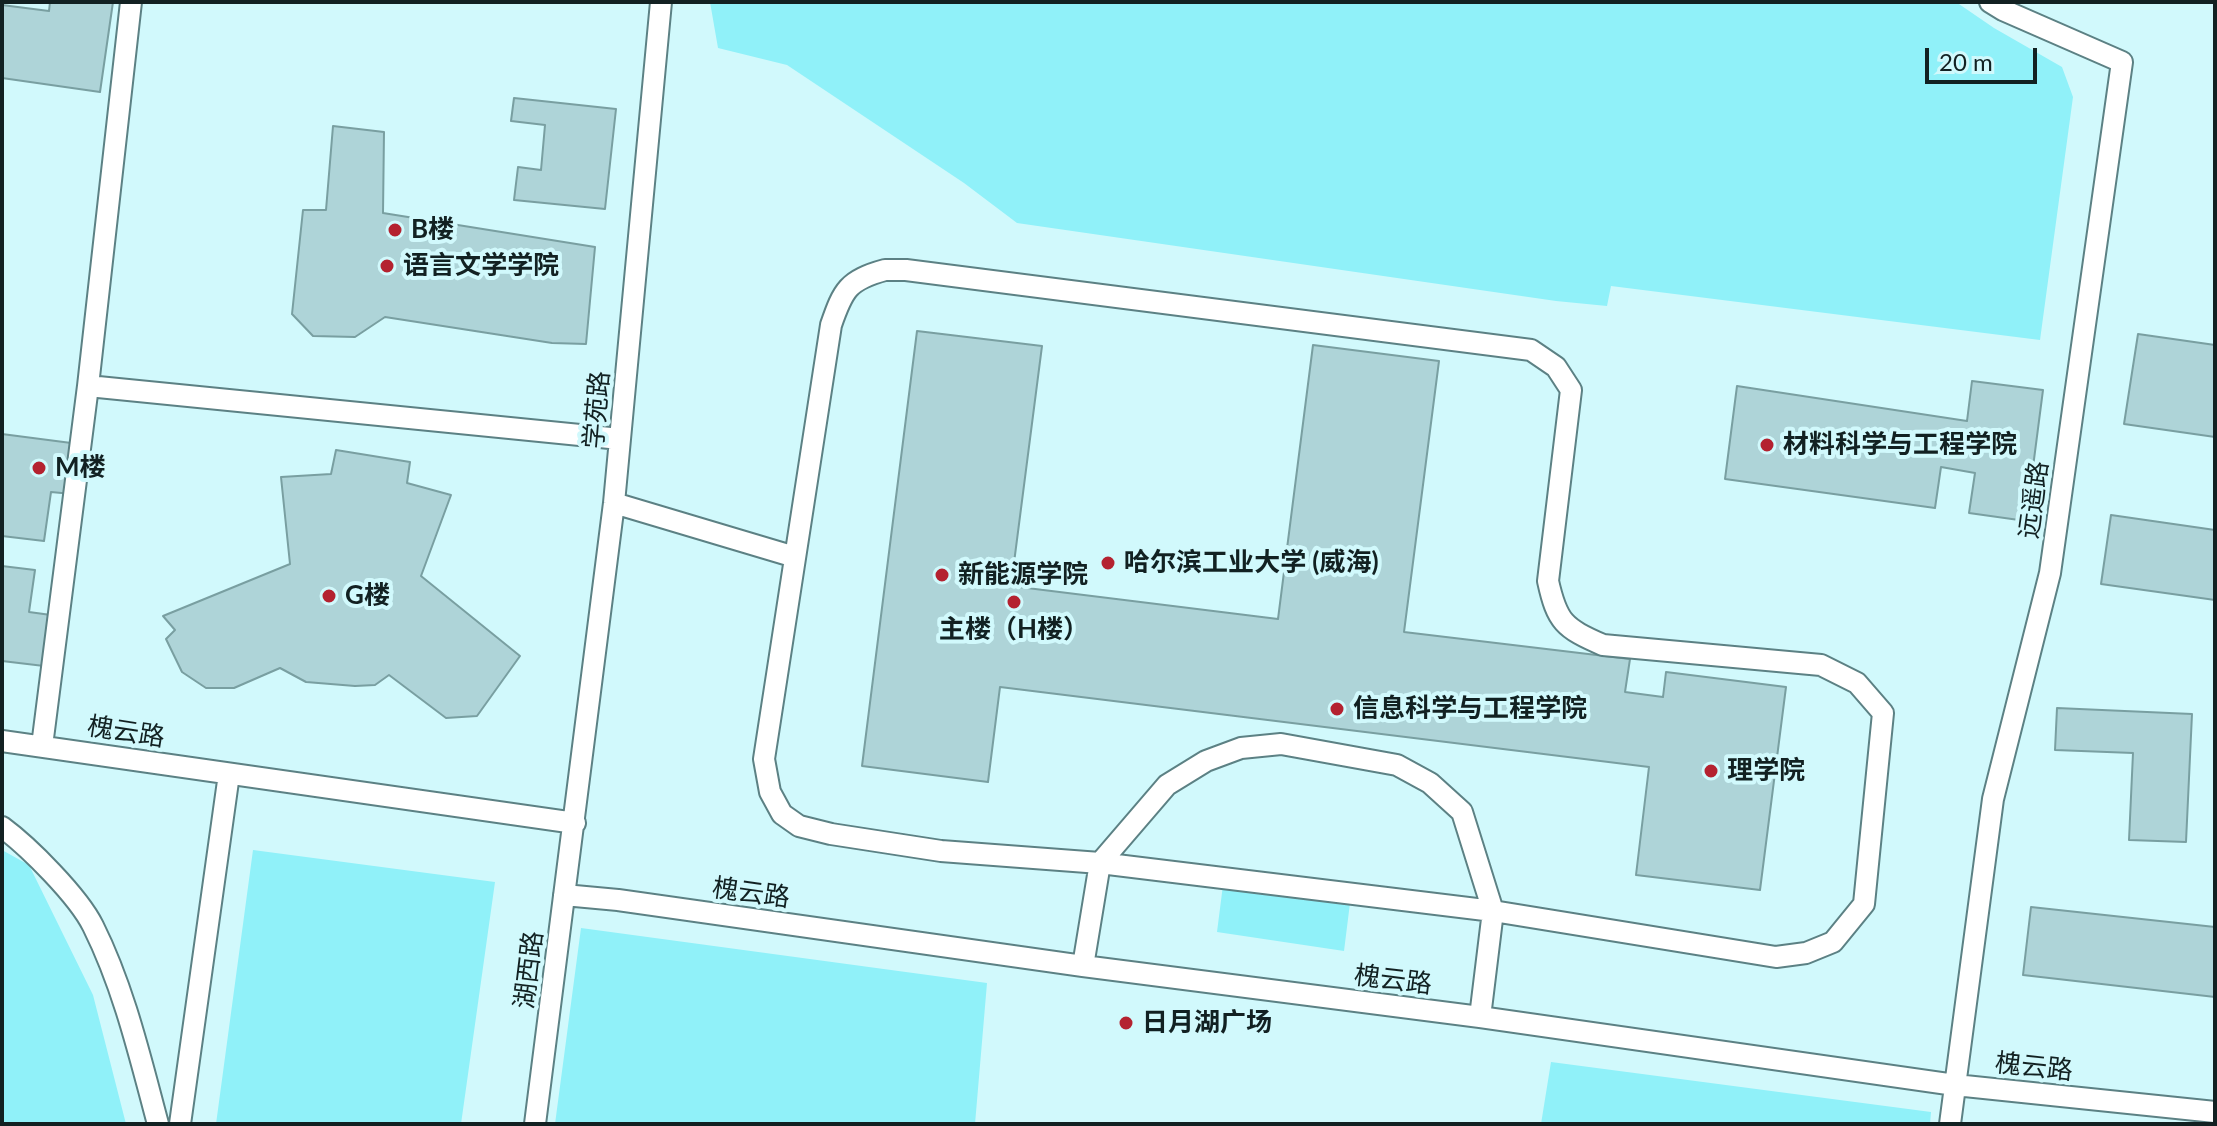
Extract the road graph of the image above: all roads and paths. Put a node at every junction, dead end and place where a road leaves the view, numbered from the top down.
1 (131, 2) edge
2 (661, 2) edge
3 (2032, 2) edge
4 (1996, 6) edge
5 (88, 386) junction
6 (620, 439) junction
7 (614, 503) junction
8 (795, 557) junction
9 (2, 741) edge
10 (42, 746) junction
11 (229, 774) junction
12 (575, 823) junction
13 (2, 827) edge
14 (1100, 863) junction
15 (564, 895) junction
16 (1493, 911) junction
17 (1083, 966) junction
18 (1480, 1017) junction
19 (1955, 1085) junction
20 (2215, 1112) edge
21 (158, 1124) edge
22 (180, 1124) edge
23 (535, 1124) edge
24 (1950, 1124) edge

1 - 5 lane
2 - 6 lane, 学苑路
3 - 4 lane
4 - 19 lane, 远遥路
5 - 6 lane
5 - 10 lane
6 - 7 lane, 学苑路
7 - 8 lane
7 - 12 lane, 学苑路
8 - 14 lane
8 - 16 lane
9 - 10 lane, 槐云路
10 - 11 lane, 槐云路
11 - 12 lane, 槐云路
11 - 22 lane
12 - 15 lane, 湖西路
13 - 21 lane
14 - 16 lane
14 - 16 lane
14 - 17 lane
15 - 17 lane, 槐云路
15 - 23 lane, 湖西路
16 - 18 lane
17 - 18 lane, 槐云路
18 - 19 lane, 槐云路
19 - 20 lane, 槐云路
19 - 24 lane

